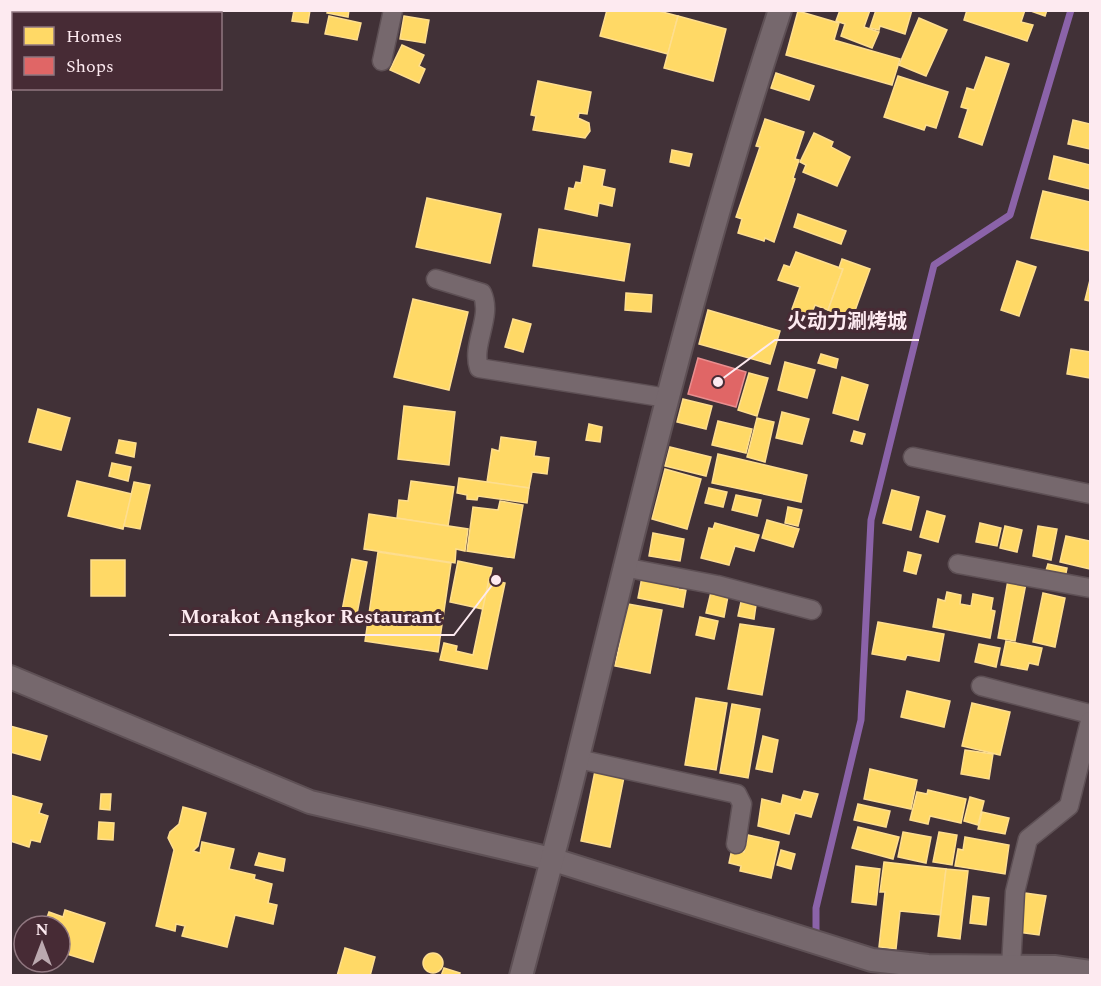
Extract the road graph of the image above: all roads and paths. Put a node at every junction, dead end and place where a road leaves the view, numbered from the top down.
1 (393, 10) edge
2 (780, 10) edge
3 (382, 61) dead end
4 (436, 279) dead end
5 (667, 398) junction
6 (913, 457) dead end
7 (1090, 494) edge
8 (958, 564) dead end
9 (623, 567) junction
10 (1090, 588) edge
11 (812, 610) dead end
12 (10, 677) edge
13 (981, 686) dead end
14 (1090, 714) edge
15 (1090, 721) edge
16 (578, 759) junction
17 (736, 844) dead end
18 (551, 859) junction
19 (1011, 967) junction
20 (1090, 972) edge
21 (521, 975) edge

1 - 3 street
2 - 5 street
4 - 5 street
5 - 9 street
6 - 7 street
8 - 10 street
9 - 11 street
9 - 16 street
12 - 18 street
13 - 14 street
15 - 19 street
16 - 17 street
16 - 18 street
18 - 19 street
18 - 21 street
19 - 20 street

